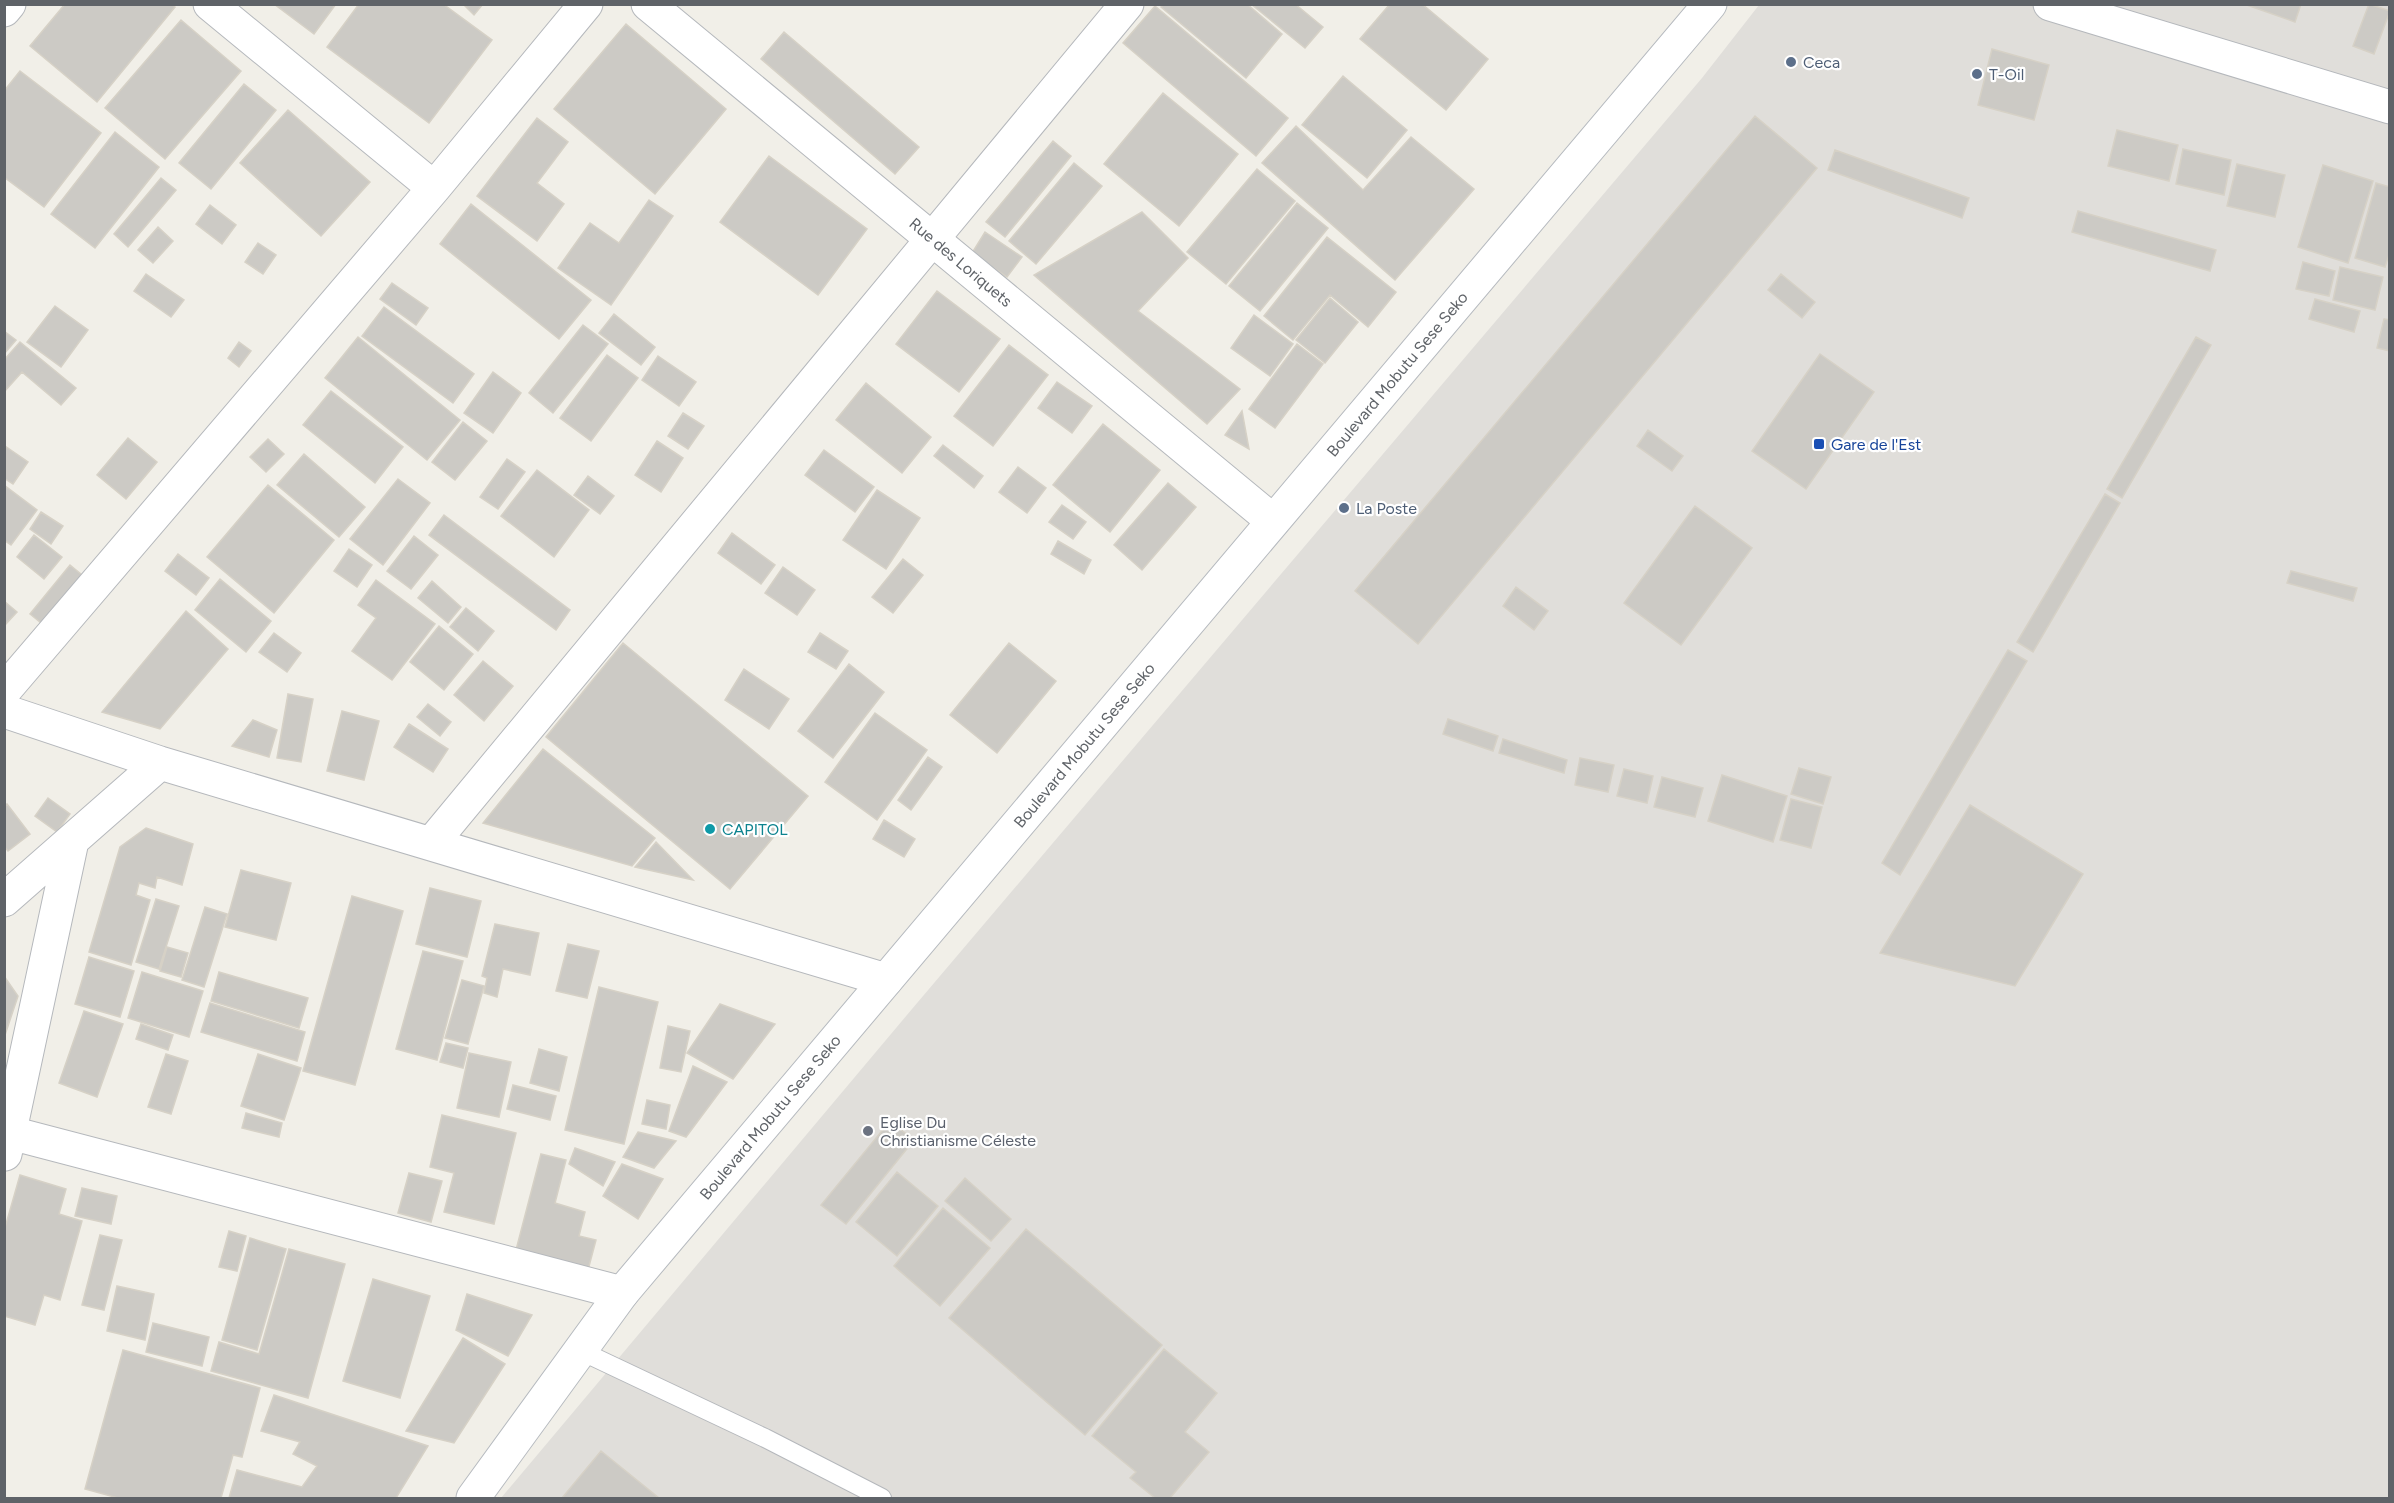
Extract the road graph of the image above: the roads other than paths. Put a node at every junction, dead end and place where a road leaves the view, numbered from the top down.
1 (9, 4) edge
2 (210, 4) edge
3 (586, 4) edge
4 (648, 4) edge
5 (1127, 4) edge
6 (1710, 4) edge
7 (2050, 4) edge
8 (4, 10) edge
9 (2390, 107) edge
10 (434, 188) junction
11 (933, 239) junction
12 (1273, 520) junction
13 (4, 691) edge
14 (4, 711) edge
15 (160, 763) junction
16 (72, 841) junction
17 (431, 844) junction
18 (4, 900) edge
19 (886, 980) junction
20 (8, 1144) edge
21 (622, 1293) junction
22 (581, 1351) junction
23 (473, 1498) edge
24 (882, 1498) edge

1 - 8 street
2 - 10 street
3 - 10 street
4 - 11 street, Rue des Loriquets
5 - 11 street
6 - 12 street, Boulevard Mobutu Sese Seko
7 - 9 street
10 - 13 street
11 - 12 street, Rue des Loriquets
11 - 17 street
12 - 19 street, Boulevard Mobutu Sese Seko
14 - 15 street
15 - 16 street
15 - 17 street
16 - 18 street
16 - 20 street
17 - 19 street
19 - 21 street, Boulevard Mobutu Sese Seko
20 - 21 street
21 - 22 street, Boulevard Mobutu Sese Seko
22 - 23 street, Boulevard Mobutu Sese Seko
22 - 24 lane

